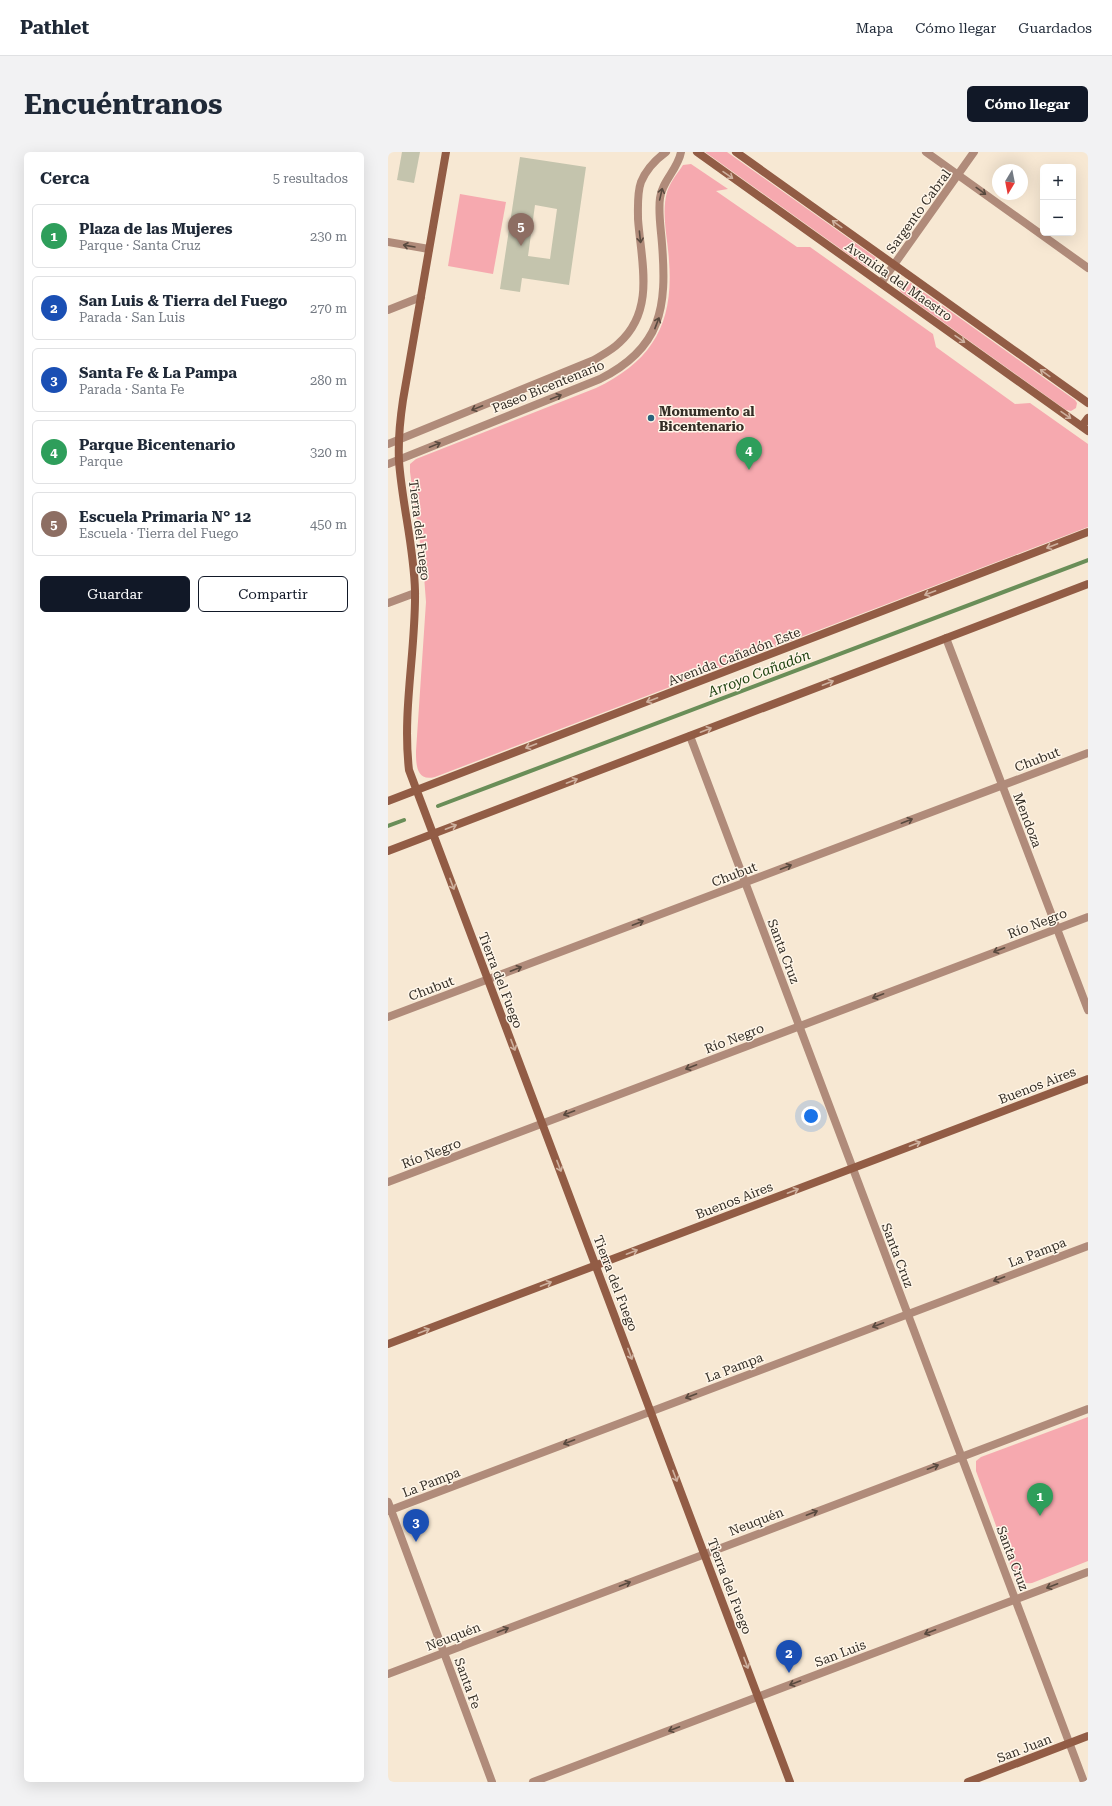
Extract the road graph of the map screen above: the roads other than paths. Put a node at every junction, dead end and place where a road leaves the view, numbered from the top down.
1 (446, 152) edge
2 (666, 152) edge
3 (681, 152) edge
4 (697, 152) edge
5 (736, 152) edge
6 (926, 152) edge
7 (974, 152) edge
8 (958, 175) junction
9 (388, 242) edge
10 (429, 250) junction
11 (894, 265) junction
12 (1088, 268) edge
13 (881, 283) junction
14 (421, 297) junction
15 (388, 310) edge
16 (1088, 403) edge
17 (1088, 418) edge
18 (1085, 428) edge
19 (399, 439) junction
20 (388, 444) edge
21 (399, 460) junction
22 (388, 464) edge
23 (1088, 532) edge
24 (1088, 584) edge
25 (415, 593) junction
26 (388, 603) edge
27 (946, 638) junction
28 (690, 736) junction
29 (1088, 752) edge
30 (1002, 785) junction
31 (416, 790) junction
32 (388, 801) edge
33 (434, 834) junction
34 (388, 851) edge
35 (745, 882) junction
36 (1088, 917) edge
37 (1057, 928) junction
38 (488, 979) junction
39 (1088, 1010) edge
40 (388, 1017) edge
41 (800, 1026) junction
42 (1088, 1079) edge
43 (542, 1123) junction
44 (853, 1168) junction
45 (388, 1182) edge
46 (1088, 1246) edge
47 (596, 1266) junction
48 (908, 1314) junction
49 (388, 1344) edge
50 (1088, 1408) edge
51 (651, 1411) junction
52 (962, 1456) junction
53 (389, 1508) edge
54 (704, 1554) junction
55 (1088, 1572) edge
56 (1016, 1600) junction
57 (444, 1652) junction
58 (388, 1674) edge
59 (758, 1697) junction
60 (1088, 1736) edge
61 (1070, 1743) junction
62 (492, 1782) edge
63 (533, 1782) edge
64 (790, 1782) edge
65 (968, 1782) edge
66 (1084, 1782) edge

1 - 10 street, Tierra del Fuego
2 -> 19 street, Paseo Bicentenario
21 -> 3 street, Paseo Bicentenario
4 -> 13 street, Avenida del Maestro
11 -> 5 street, Avenida del Maestro
6 - 8 street
7 - 8 street, Sargento Cabral
8 - 11 street, Sargento Cabral
8 -> 12 street
10 -> 9 street
10 - 14 street, Tierra del Fuego
11 - 13 street, Sargento Cabral
16 -> 11 street, Avenida del Maestro
13 -> 18 street, Avenida del Maestro
14 - 15 street
14 - 19 street, Tierra del Fuego
17 - 18 street
19 - 20 street, Paseo Bicentenario
19 - 21 street, Tierra del Fuego
21 - 22 street, Paseo Bicentenario
21 - 25 street, Tierra del Fuego
23 -> 31 street, Avenida Cañadón Este
24 - 27 street
25 - 26 street
25 - 31 street, Tierra del Fuego
28 -> 27 street
27 - 30 street, Mendoza
33 -> 28 street
28 - 35 street, Santa Cruz
29 - 30 street, Chubut
35 -> 30 street, Chubut
30 - 37 street, Mendoza
31 - 32 street, Avenida Cañadón Este
31 - 33 street, Tierra del Fuego
33 - 34 street
33 -> 38 street, Tierra del Fuego
38 -> 35 street, Chubut
35 - 41 street, Santa Cruz
36 - 37 street, Río Negro
37 - 39 street, Mendoza
37 -> 41 street, Río Negro
38 - 40 street, Chubut
38 -> 43 street, Tierra del Fuego
41 -> 43 street, Río Negro
41 - 44 street, Santa Cruz
44 -> 42 street, Buenos Aires
43 - 45 street, Río Negro
43 -> 47 street, Tierra del Fuego
47 -> 44 street, Buenos Aires
44 - 48 street, Santa Cruz
46 -> 48 street, La Pampa
49 -> 47 street, Buenos Aires
47 -> 51 street, Tierra del Fuego
48 -> 51 street, La Pampa
48 - 52 street, Santa Cruz
50 - 52 street, Neuquén
51 -> 53 street, La Pampa
51 -> 54 street, Tierra del Fuego
54 -> 52 street, Neuquén
52 - 56 street, Santa Cruz
53 - 57 street, Santa Fe
57 -> 54 street, Neuquén
54 -> 59 street, Tierra del Fuego
55 -> 56 street, San Luis
56 -> 59 street, San Luis
56 - 61 street, Santa Cruz
57 - 58 street, Neuquén
57 - 62 street, Santa Fe
59 -> 63 street, San Luis
59 - 64 street, Tierra del Fuego
60 - 61 street, San Juan
61 - 65 street, San Juan
61 - 66 street, Santa Cruz

